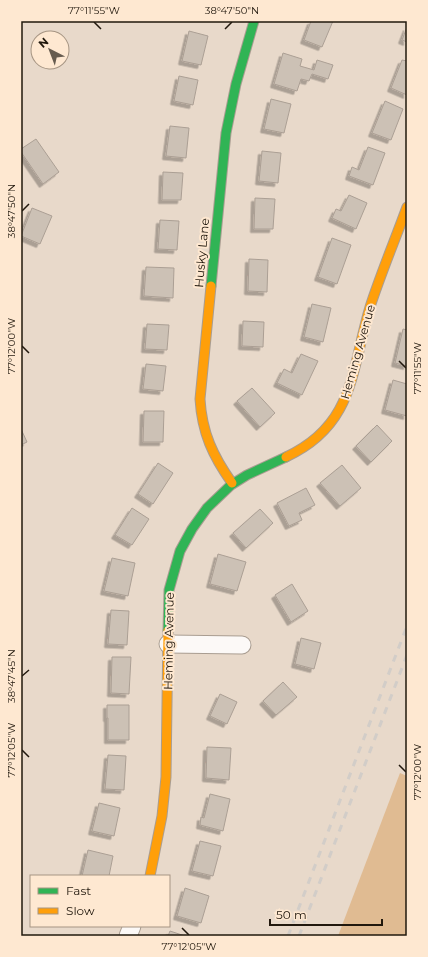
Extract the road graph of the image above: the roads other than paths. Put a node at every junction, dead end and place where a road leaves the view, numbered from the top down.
1 (254, 21) edge
2 (407, 208) edge
3 (232, 484) junction
4 (168, 644) junction
5 (242, 645) dead end
6 (150, 875) edge

1 - 3 street, Husky Lane
2 - 3 street, Heming Avenue
3 - 4 street, Heming Avenue
4 - 5 street
4 - 6 street, Heming Avenue

